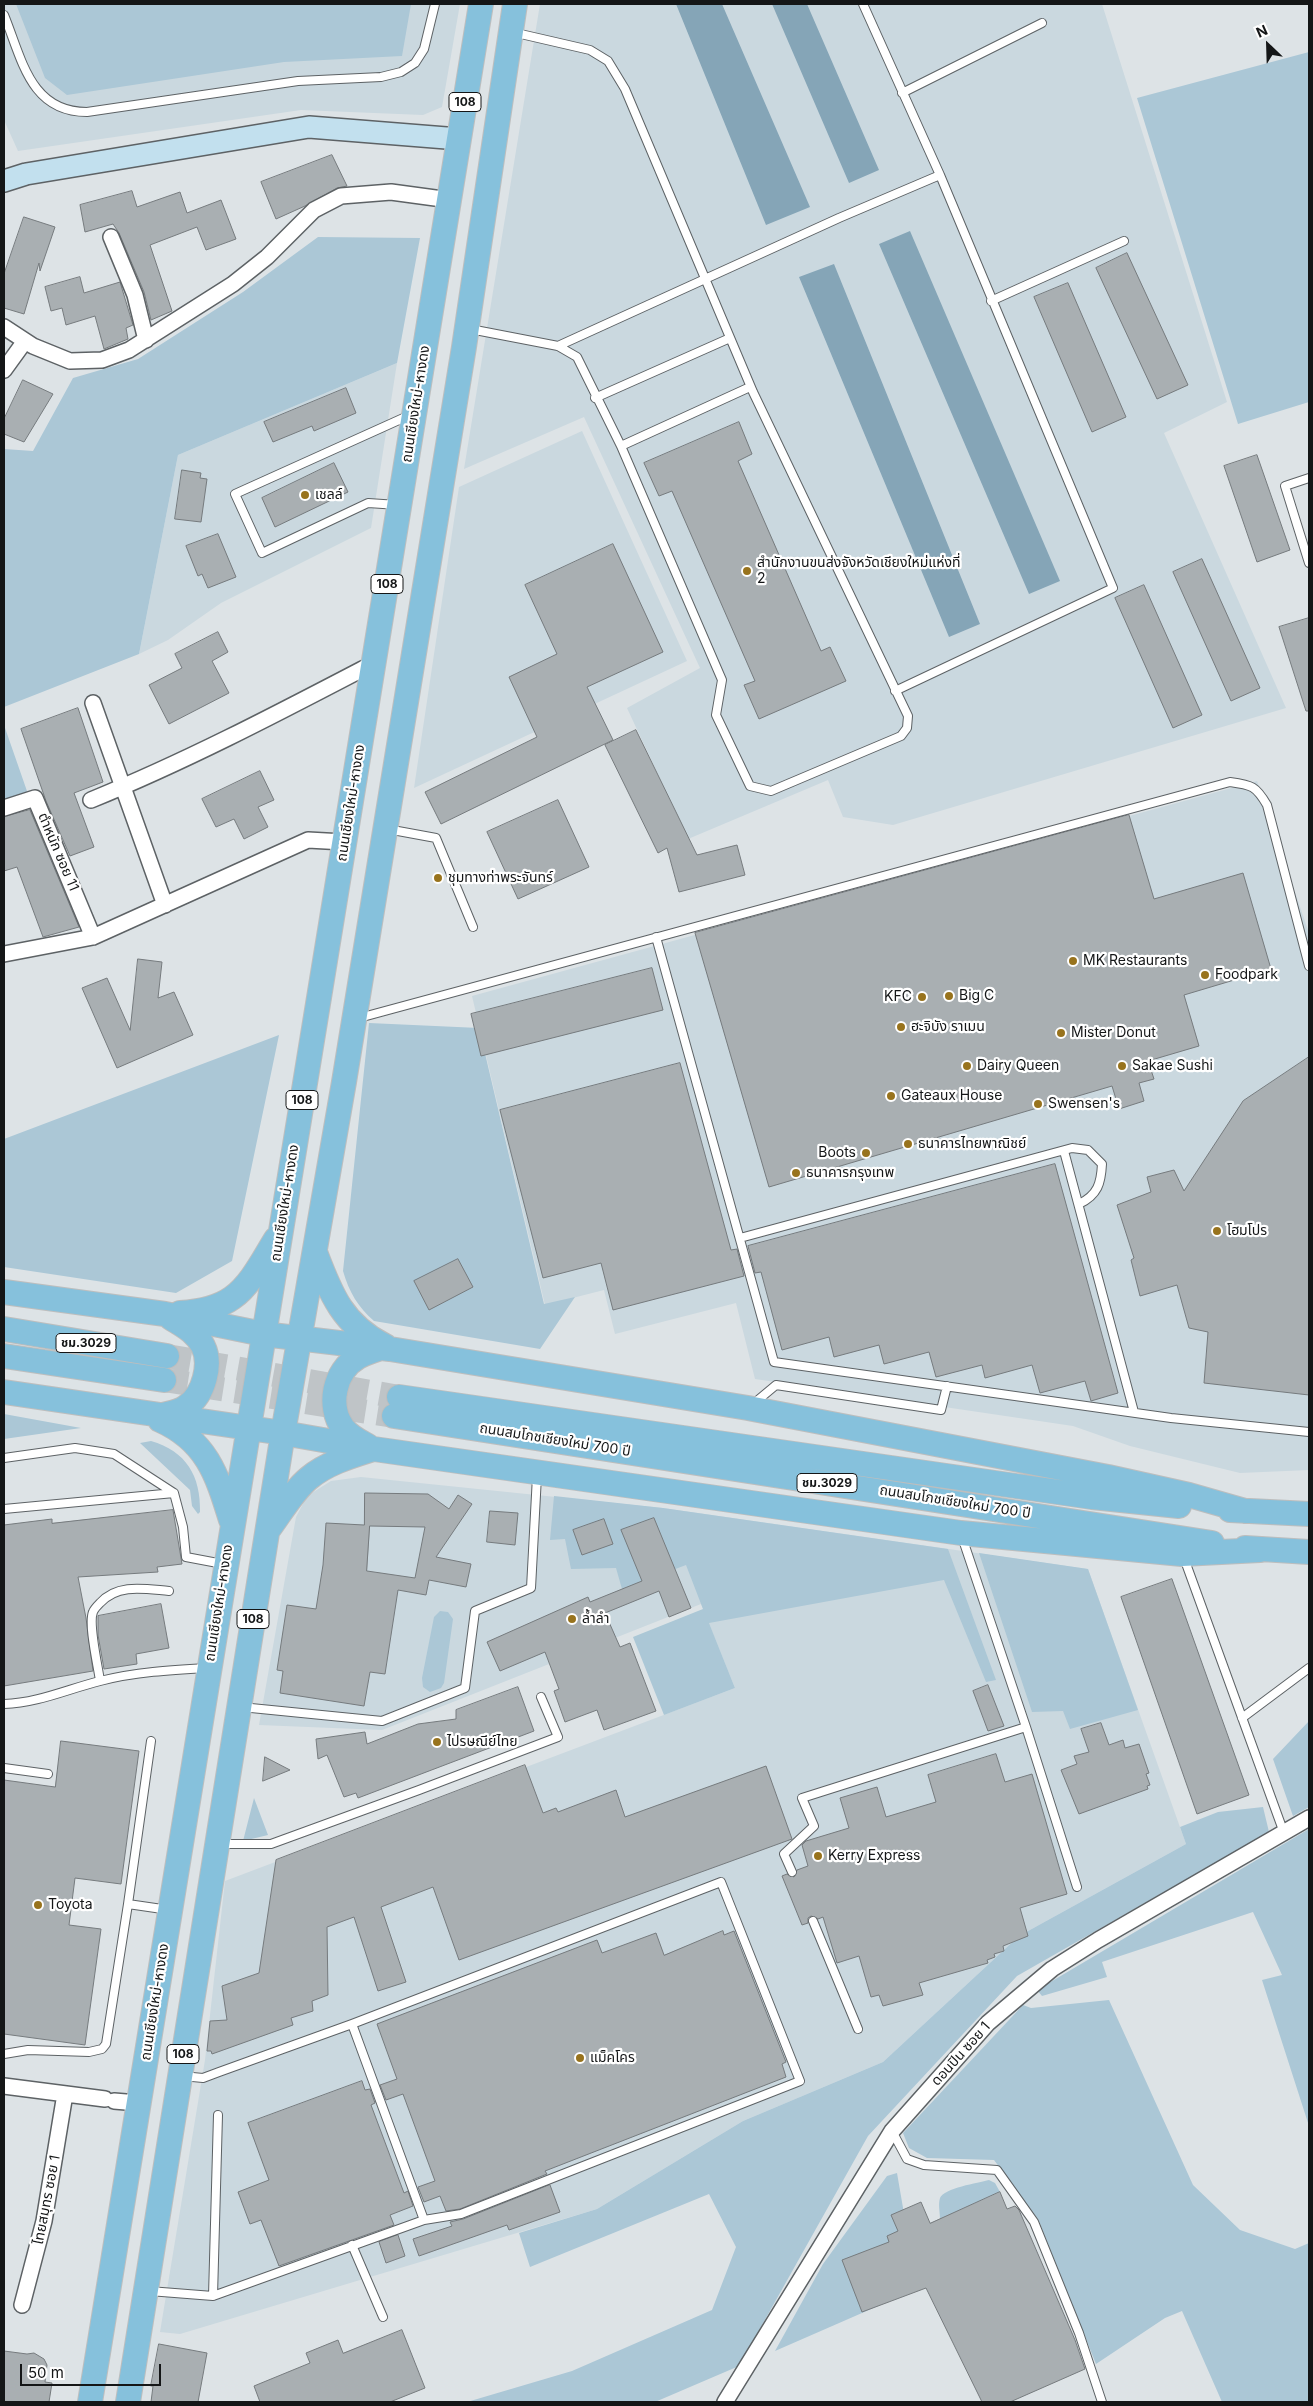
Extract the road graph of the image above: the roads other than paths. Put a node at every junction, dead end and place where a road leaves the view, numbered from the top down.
1 (435, 4) edge
2 (481, 4) edge
3 (515, 4) edge
4 (862, 4) edge
5 (4, 15) edge
6 (1042, 23) dead end
7 (510, 32) junction
8 (902, 93) junction
9 (459, 139) junction
10 (940, 176) junction
11 (5, 179) edge
12 (488, 184) junction
13 (451, 189) junction
14 (111, 237) dead end
15 (1124, 241) dead end
16 (706, 280) junction
17 (991, 301) junction
18 (4, 327) edge
19 (467, 329) junction
20 (730, 338) junction
21 (146, 340) junction
22 (25, 341) junction
23 (558, 346) junction
24 (4, 370) edge
25 (750, 387) junction
26 (595, 398) junction
27 (415, 413) junction
28 (620, 446) junction
29 (1309, 478) edge
30 (400, 505) junction
31 (1309, 563) edge
32 (374, 663) junction
33 (896, 691) junction
34 (93, 703) dead end
35 (124, 787) junction
36 (91, 800) dead end
37 (4, 808) edge
38 (385, 829) junction
39 (344, 842) junction
40 (165, 905) junction
41 (473, 927) dead end
42 (93, 937) junction
43 (656, 937) junction
44 (4, 954) edge
45 (1309, 966) edge
46 (354, 1020) junction
47 (1064, 1151) junction
48 (1079, 1204) junction
49 (281, 1231) junction
50 (740, 1238) junction
51 (315, 1250) junction
52 (4, 1292) edge
53 (165, 1314) junction
54 (4, 1329) edge
55 (263, 1334) junction
56 (299, 1339) junction
57 (385, 1349) junction
58 (4, 1356) edge
59 (167, 1356) tunnel mouth
60 (164, 1380) tunnel mouth
61 (947, 1386) junction
62 (4, 1392) edge
63 (748, 1408) junction
64 (1134, 1412) junction
65 (151, 1414) junction
66 (248, 1428) junction
67 (1309, 1432) edge
68 (282, 1433) junction
69 (374, 1449) junction
70 (4, 1458) edge
71 (537, 1472) junction
72 (174, 1493) junction
73 (4, 1509) edge
74 (1245, 1511) junction
75 (1309, 1514) edge
76 (232, 1524) junction
77 (267, 1531) junction
78 (961, 1533) junction
79 (1260, 1550) junction
80 (1309, 1552) edge
81 (1182, 1554) junction
82 (225, 1564) junction
83 (170, 1591) dead end
84 (209, 1667) junction
85 (1309, 1668) edge
86 (100, 1681) junction
87 (542, 1698) dead end
88 (4, 1704) edge
89 (238, 1706) junction
90 (1242, 1718) junction
91 (1026, 1727) junction
92 (151, 1742) dead end
93 (4, 1768) edge
94 (48, 1774) dead end
95 (1309, 1818) edge
96 (1284, 1833) junction
97 (217, 1844) junction
98 (792, 1872) dead end
99 (1077, 1887) dead end
100 (128, 1904) junction
101 (170, 1910) junction
102 (813, 1921) dead end
103 (352, 2024) junction
104 (858, 2029) dead end
105 (4, 2054) edge
106 (180, 2076) junction
107 (4, 2086) edge
108 (65, 2094) junction
109 (138, 2103) junction
110 (218, 2116) dead end
111 (892, 2131) junction
112 (424, 2220) junction
113 (352, 2245) junction
114 (146, 2290) junction
115 (213, 2296) junction
116 (22, 2305) dead end
117 (383, 2317) dead end
118 (90, 2402) edge
119 (128, 2402) edge
120 (725, 2402) edge
121 (1102, 2402) edge

1 - 5 lane
2 - 9 main road, ถนนเชียงใหม่-หางดง / 108
3 - 7 main road, 108
4 - 8 lane
6 - 8 lane
7 - 12 main road, 108
7 - 16 lane
8 - 10 lane
9 - 11 street
9 - 13 main road, ถนนเชียงใหม่-หางดง / 108
10 - 16 lane
10 - 17 lane
12 - 13 main road
12 - 19 main road, 108
13 - 21 street
13 - 27 main road, ถนนเชียงใหม่-หางดง / 108
14 - 21 street
15 - 17 lane
16 - 20 lane
16 - 23 lane
17 - 33 lane
18 - 22 street
19 - 23 lane
19 - 38 main road, 108
20 - 25 lane
20 - 26 lane
21 - 22 street
22 - 24 street
23 - 26 lane
25 - 28 lane
25 - 33 lane
26 - 28 lane
27 - 30 main road, ถนนเชียงใหม่-หางดง / 108
27 - 30 lane
28 - 33 lane
29 - 31 lane
30 - 32 main road, ถนนเชียงใหม่-หางดง / 108
32 - 35 street
32 - 39 main road, ถนนเชียงใหม่-หางดง / 108
34 - 35 street
35 - 36 street
35 - 40 street
37 - 42 street, ตำหนัก ซอย 11
38 - 41 lane
38 - 46 main road, 108
39 - 40 street
39 - 49 main road, ถนนเชียงใหม่-หางดง / 108
40 - 42 street
42 - 44 street
43 - 45 lane
43 - 46 lane
43 - 50 lane
46 - 51 main road, 108
47 - 48 lane
47 - 48 lane
47 - 50 lane
48 - 64 lane
49 - 53 main road
49 - 55 main road, ถนนเชียงใหม่-หางดง / 108
50 - 61 lane
51 - 56 main road, 108
51 - 57 main road
52 - 53 main road
53 - 55 main road
53 - 65 main road
54 - 59 main road, ชม.3029
55 - 56 main road
55 - 66 main road, ถนนเชียงใหม่-หางดง / 108
56 - 57 main road
56 - 68 main road, 108
57 - 63 main road
57 - 69 main road
58 - 60 main road, ชม.3029
61 - 63 lane
61 - 64 lane
62 - 65 main road
63 - 74 main road
64 - 67 lane
65 - 66 main road
65 - 76 main road
66 - 68 main road
66 - 76 main road, ถนนเชียงใหม่-หางดง / 108
68 - 69 main road
68 - 77 main road, 108
69 - 71 main road
69 - 77 main road
70 - 72 lane
71 - 78 main road
71 - 89 lane
72 - 73 lane
72 - 82 lane
74 - 75 main road, ถนนสมโภชเชียงใหม่ 700 ปี / ชม.3029
74 - 79 main road, ถนนสมโภชเชียงใหม่ 700 ปี / ชม.3029
76 - 82 main road, ถนนเชียงใหม่-หางดง / 108
77 - 89 main road, 108
78 - 81 main road
78 - 91 lane
79 - 80 main road, ถนนสมโภชเชียงใหม่ 700 ปี / ชม.3029
79 - 81 main road
81 - 90 lane
82 - 84 main road, ถนนเชียงใหม่-หางดง / 108
83 - 86 lane
84 - 86 lane
84 - 101 main road, ถนนเชียงใหม่-หางดง / 108
85 - 90 lane
86 - 88 lane
87 - 97 lane
89 - 97 main road, 108
90 - 96 lane
91 - 98 lane
91 - 99 lane
92 - 100 lane
93 - 94 lane
95 - 96 street, ดอนปิน ซอย 1
96 - 111 street, ดอนปิน ซอย 1
97 - 106 main road, 108
100 - 101 lane
100 - 105 lane
101 - 109 main road, ถนนเชียงใหม่-หางดง / 108
102 - 104 lane
103 - 106 lane
103 - 112 lane
103 - 112 lane
106 - 114 main road, 108
107 - 108 street
108 - 109 street
108 - 116 street, ไทยสมุทร ซอย 1
109 - 118 main road, ถนนเชียงใหม่-หางดง / 108
110 - 115 lane
111 - 120 street, ดอนปิน ซอย 1
111 - 121 lane
112 - 113 lane
113 - 115 lane
113 - 117 lane
114 - 115 lane
114 - 119 main road, 108

